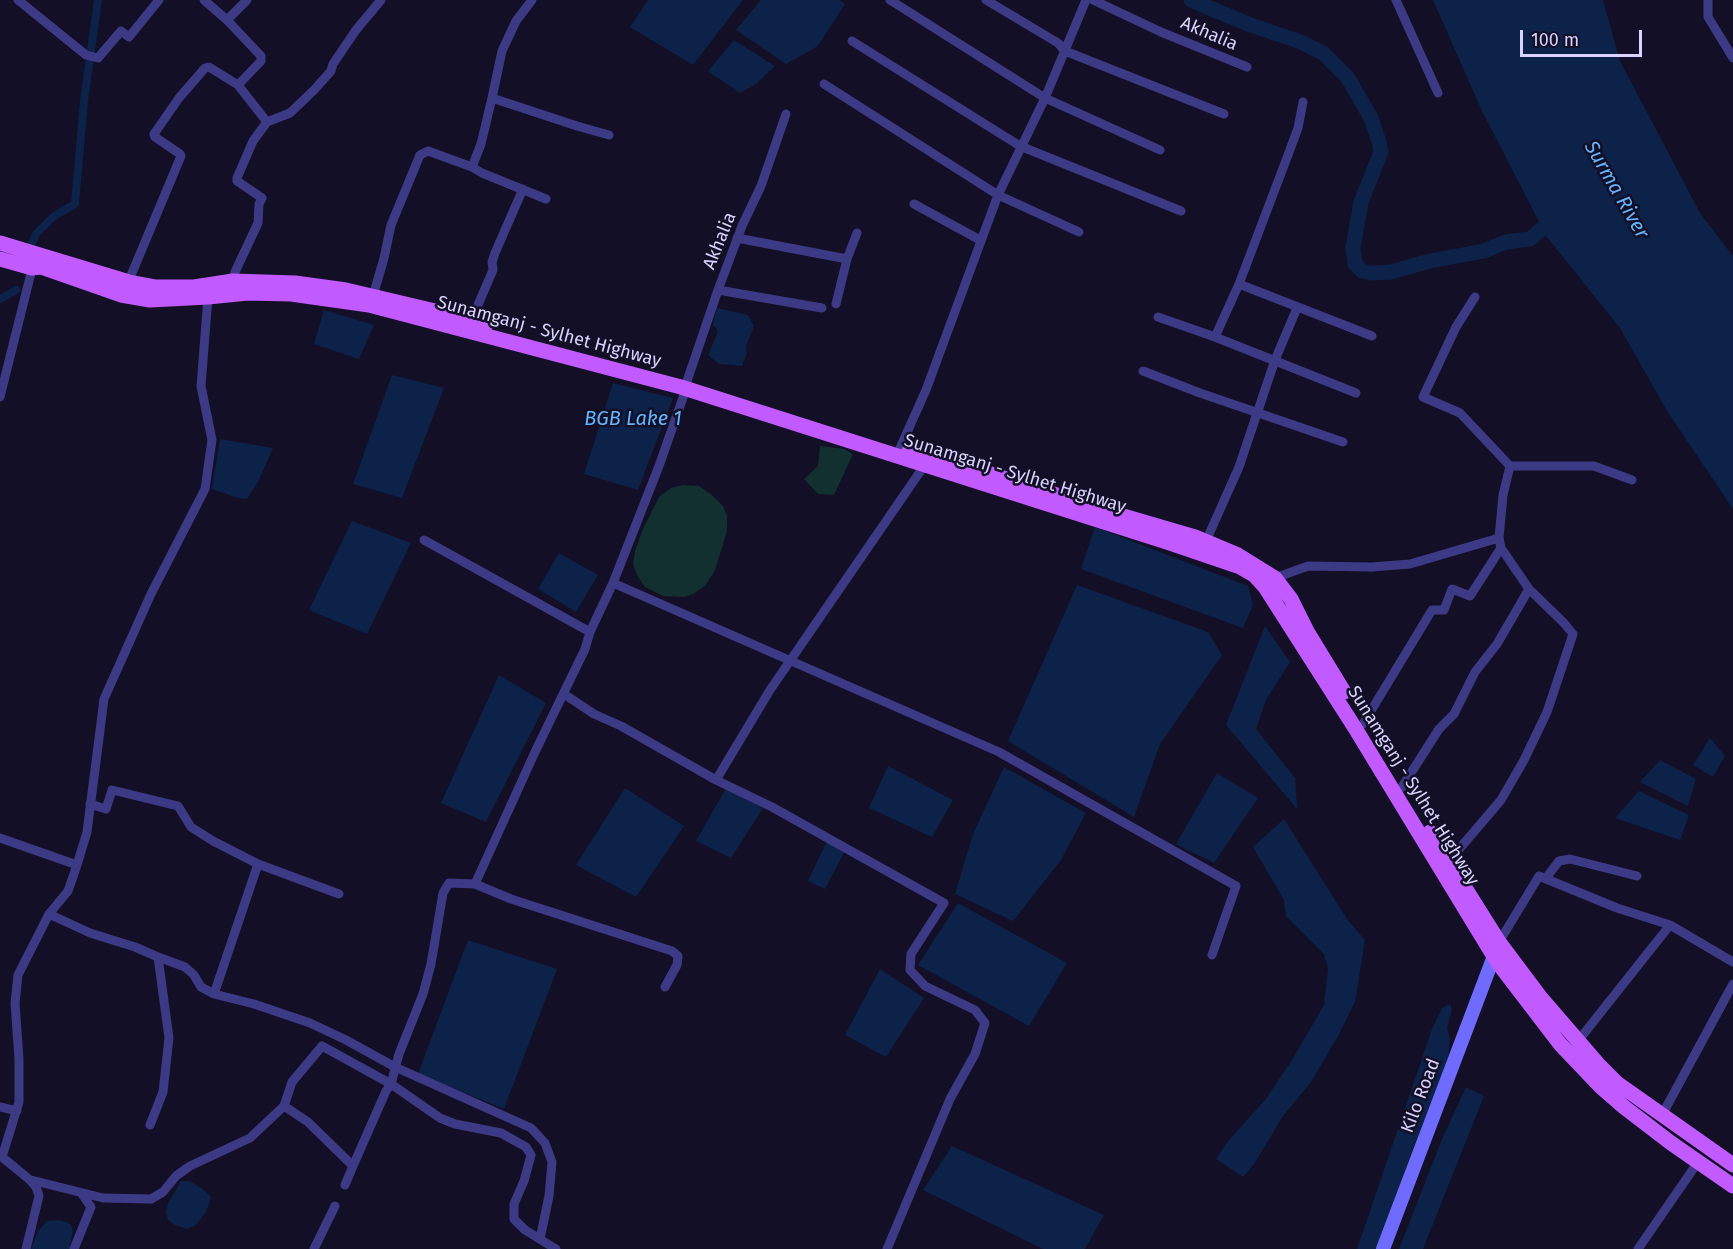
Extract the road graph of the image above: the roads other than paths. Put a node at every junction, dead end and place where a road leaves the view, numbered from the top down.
1 (18, 0) edge
2 (159, 0) edge
3 (204, 0) edge
4 (247, 0) edge
5 (381, 0) edge
6 (532, 0) edge
7 (890, 0) edge
8 (986, 0) edge
9 (1086, 0) edge
10 (1093, 0) edge
11 (1396, 0) edge
12 (1708, 0) edge
13 (227, 20) junction
14 (852, 41) dead end
15 (1065, 51) junction
16 (1733, 58) edge
17 (1247, 67) dead end
18 (824, 84) dead end
19 (238, 86) junction
20 (1438, 93) dead end
21 (492, 98) junction
22 (1045, 98) junction
23 (1303, 102) dead end
24 (786, 114) dead end
25 (1224, 114) dead end
26 (267, 122) junction
27 (609, 135) dead end
28 (1020, 146) junction
29 (1160, 150) dead end
30 (472, 167) junction
31 (523, 189) junction
32 (998, 195) junction
33 (546, 199) dead end
34 (914, 204) dead end
35 (1181, 211) dead end
36 (1079, 232) dead end
37 (857, 233) dead end
38 (737, 238) junction
39 (980, 240) junction
40 (0, 243) edge
41 (0, 259) edge
42 (847, 259) junction
43 (34, 261) junction
44 (233, 281) junction
45 (1239, 284) junction
46 (125, 288) junction
47 (718, 290) junction
48 (373, 296) junction
49 (208, 297) junction
50 (1475, 297) dead end
51 (836, 304) dead end
52 (822, 308) dead end
53 (1297, 308) junction
54 (1158, 317) dead end
55 (471, 321) junction
56 (1372, 336) dead end
57 (1215, 337) junction
58 (1275, 360) junction
59 (1143, 371) dead end
60 (686, 385) junction
61 (1356, 393) dead end
62 (0, 397) edge
63 (1256, 411) junction
64 (1343, 442) dead end
65 (900, 448) junction
66 (924, 466) junction
67 (1510, 466) junction
68 (1632, 480) dead end
69 (1498, 538) junction
70 (424, 540) dead end
71 (1206, 541) junction
72 (1501, 548) junction
73 (1275, 578) junction
74 (613, 583) junction
75 (1529, 589) junction
76 (590, 632) junction
77 (790, 662) junction
78 (564, 694) junction
79 (1363, 724) junction
80 (716, 780) junction
81 (1402, 787) junction
82 (90, 804) junction
83 (0, 838) edge
84 (1449, 861) junction
85 (258, 864) junction
86 (77, 865) junction
87 (1636, 876) dead end
88 (1546, 878) junction
89 (475, 884) junction
90 (339, 894) dead end
91 (49, 914) junction
92 (1670, 925) junction
93 (1212, 954) dead end
94 (1497, 954) junction
95 (158, 957) junction
96 (1733, 962) edge
97 (1733, 984) edge
98 (665, 987) dead end
99 (214, 994) junction
100 (1578, 1041) junction
101 (394, 1067) junction
102 (391, 1084) junction
103 (284, 1106) junction
104 (0, 1107) edge
105 (18, 1111) junction
106 (1662, 1115) junction
107 (150, 1125) dead end
108 (1, 1157) edge
109 (1698, 1162) junction
110 (1733, 1165) edge
111 (353, 1166) junction
112 (30, 1180) junction
113 (345, 1185) dead end
114 (1733, 1186) edge
115 (82, 1194) junction
116 (335, 1206) dead end
117 (540, 1239) junction
118 (26, 1249) edge
119 (74, 1249) edge
120 (314, 1249) edge
121 (556, 1249) edge
122 (887, 1249) edge
123 (1383, 1249) edge
124 (1390, 1249) edge
125 (1638, 1249) edge

1 - 2 street
3 - 13 street
4 - 13 street
5 - 26 street
6 - 21 street
7 - 22 street
8 - 15 street
9 - 15 street
10 - 17 street, Akhalia
11 - 20 street
12 - 16 street
13 - 19 street
14 - 28 street
15 - 22 street
15 - 25 street
18 - 32 street
19 - 26 street
19 - 46 street
21 - 27 street
21 - 30 street
22 - 28 street
22 - 29 street
23 - 45 street
24 - 38 street, Akhalia
26 - 44 street
28 - 32 street
28 - 35 street
30 - 31 street
30 - 48 street
31 - 33 street
31 - 55 street
32 - 36 street
32 - 39 street
34 - 39 street
37 - 42 street
38 - 42 street
38 - 47 street, Akhalia
39 - 65 street
40 - 43 main road, Sunamganj - Sylhet Highway
41 - 43 main road, Sunamganj - Sylhet Highway
42 - 51 street
43 - 46 main road, Sunamganj - Sylhet Highway
43 - 62 street
44 - 46 main road, Sunamganj - Sylhet Highway
44 - 48 main road, Sunamganj - Sylhet Highway
45 - 53 street
45 - 57 street
46 - 49 main road, Sunamganj - Sylhet Highway
47 - 52 street
47 - 60 street, Akhalia
48 - 55 main road, Sunamganj - Sylhet Highway
49 - 60 main road, Sunamganj - Sylhet Highway
49 - 82 street
50 - 67 street
53 - 56 street
53 - 58 street
54 - 57 street
55 - 60 main road, Sunamganj - Sylhet Highway
57 - 58 street
58 - 61 street
58 - 63 street
59 - 63 street
60 - 65 main road, Sunamganj - Sylhet Highway
60 - 66 main road, Sunamganj - Sylhet Highway
60 - 74 street, Akhalia
63 - 64 street
63 - 71 street
65 - 71 main road, Sunamganj - Sylhet Highway
66 - 77 street
66 - 94 main road, Sunamganj - Sylhet Highway
67 - 68 street
67 - 69 street
69 - 72 street
69 - 73 street
70 - 76 street
71 - 73 main road, Sunamganj - Sylhet Highway
72 - 75 street
72 - 79 street
73 - 79 main road, Sunamganj - Sylhet Highway
74 - 76 street, Akhalia
74 - 77 street
75 - 81 street
75 - 84 street
76 - 78 street, Akhalia
77 - 80 street
77 - 93 street
78 - 80 street
78 - 89 street, Akhalia
79 - 81 main road, Sunamganj - Sylhet Highway
80 - 122 street
81 - 84 main road, Sunamganj - Sylhet Highway
82 - 85 street
82 - 86 street
83 - 86 street
84 - 94 main road, Sunamganj - Sylhet Highway
85 - 90 street
85 - 99 street
86 - 91 street
87 - 88 street
88 - 92 street
88 - 94 street
89 - 98 street
89 - 101 street
91 - 95 street
91 - 105 street
92 - 96 street
92 - 100 street
94 - 100 main road, Sunamganj - Sylhet Highway
94 - 109 main road, Sunamganj - Sylhet Highway
94 - 123 street, Kilo Road
94 - 124 street, Kilo Road
95 - 99 street
95 - 107 street
97 - 106 street
99 - 101 street
100 - 106 main road, Sunamganj - Sylhet Highway
101 - 102 street
101 - 117 street
102 - 103 street
102 - 111 street
102 - 117 street
103 - 111 street
103 - 115 street
104 - 105 street
105 - 108 street
106 - 110 main road, Sunamganj - Sylhet Highway
108 - 112 street
109 - 114 main road, Sunamganj - Sylhet Highway
109 - 125 street
111 - 113 street
112 - 115 street
112 - 118 street
115 - 119 street
116 - 120 street
117 - 121 street

